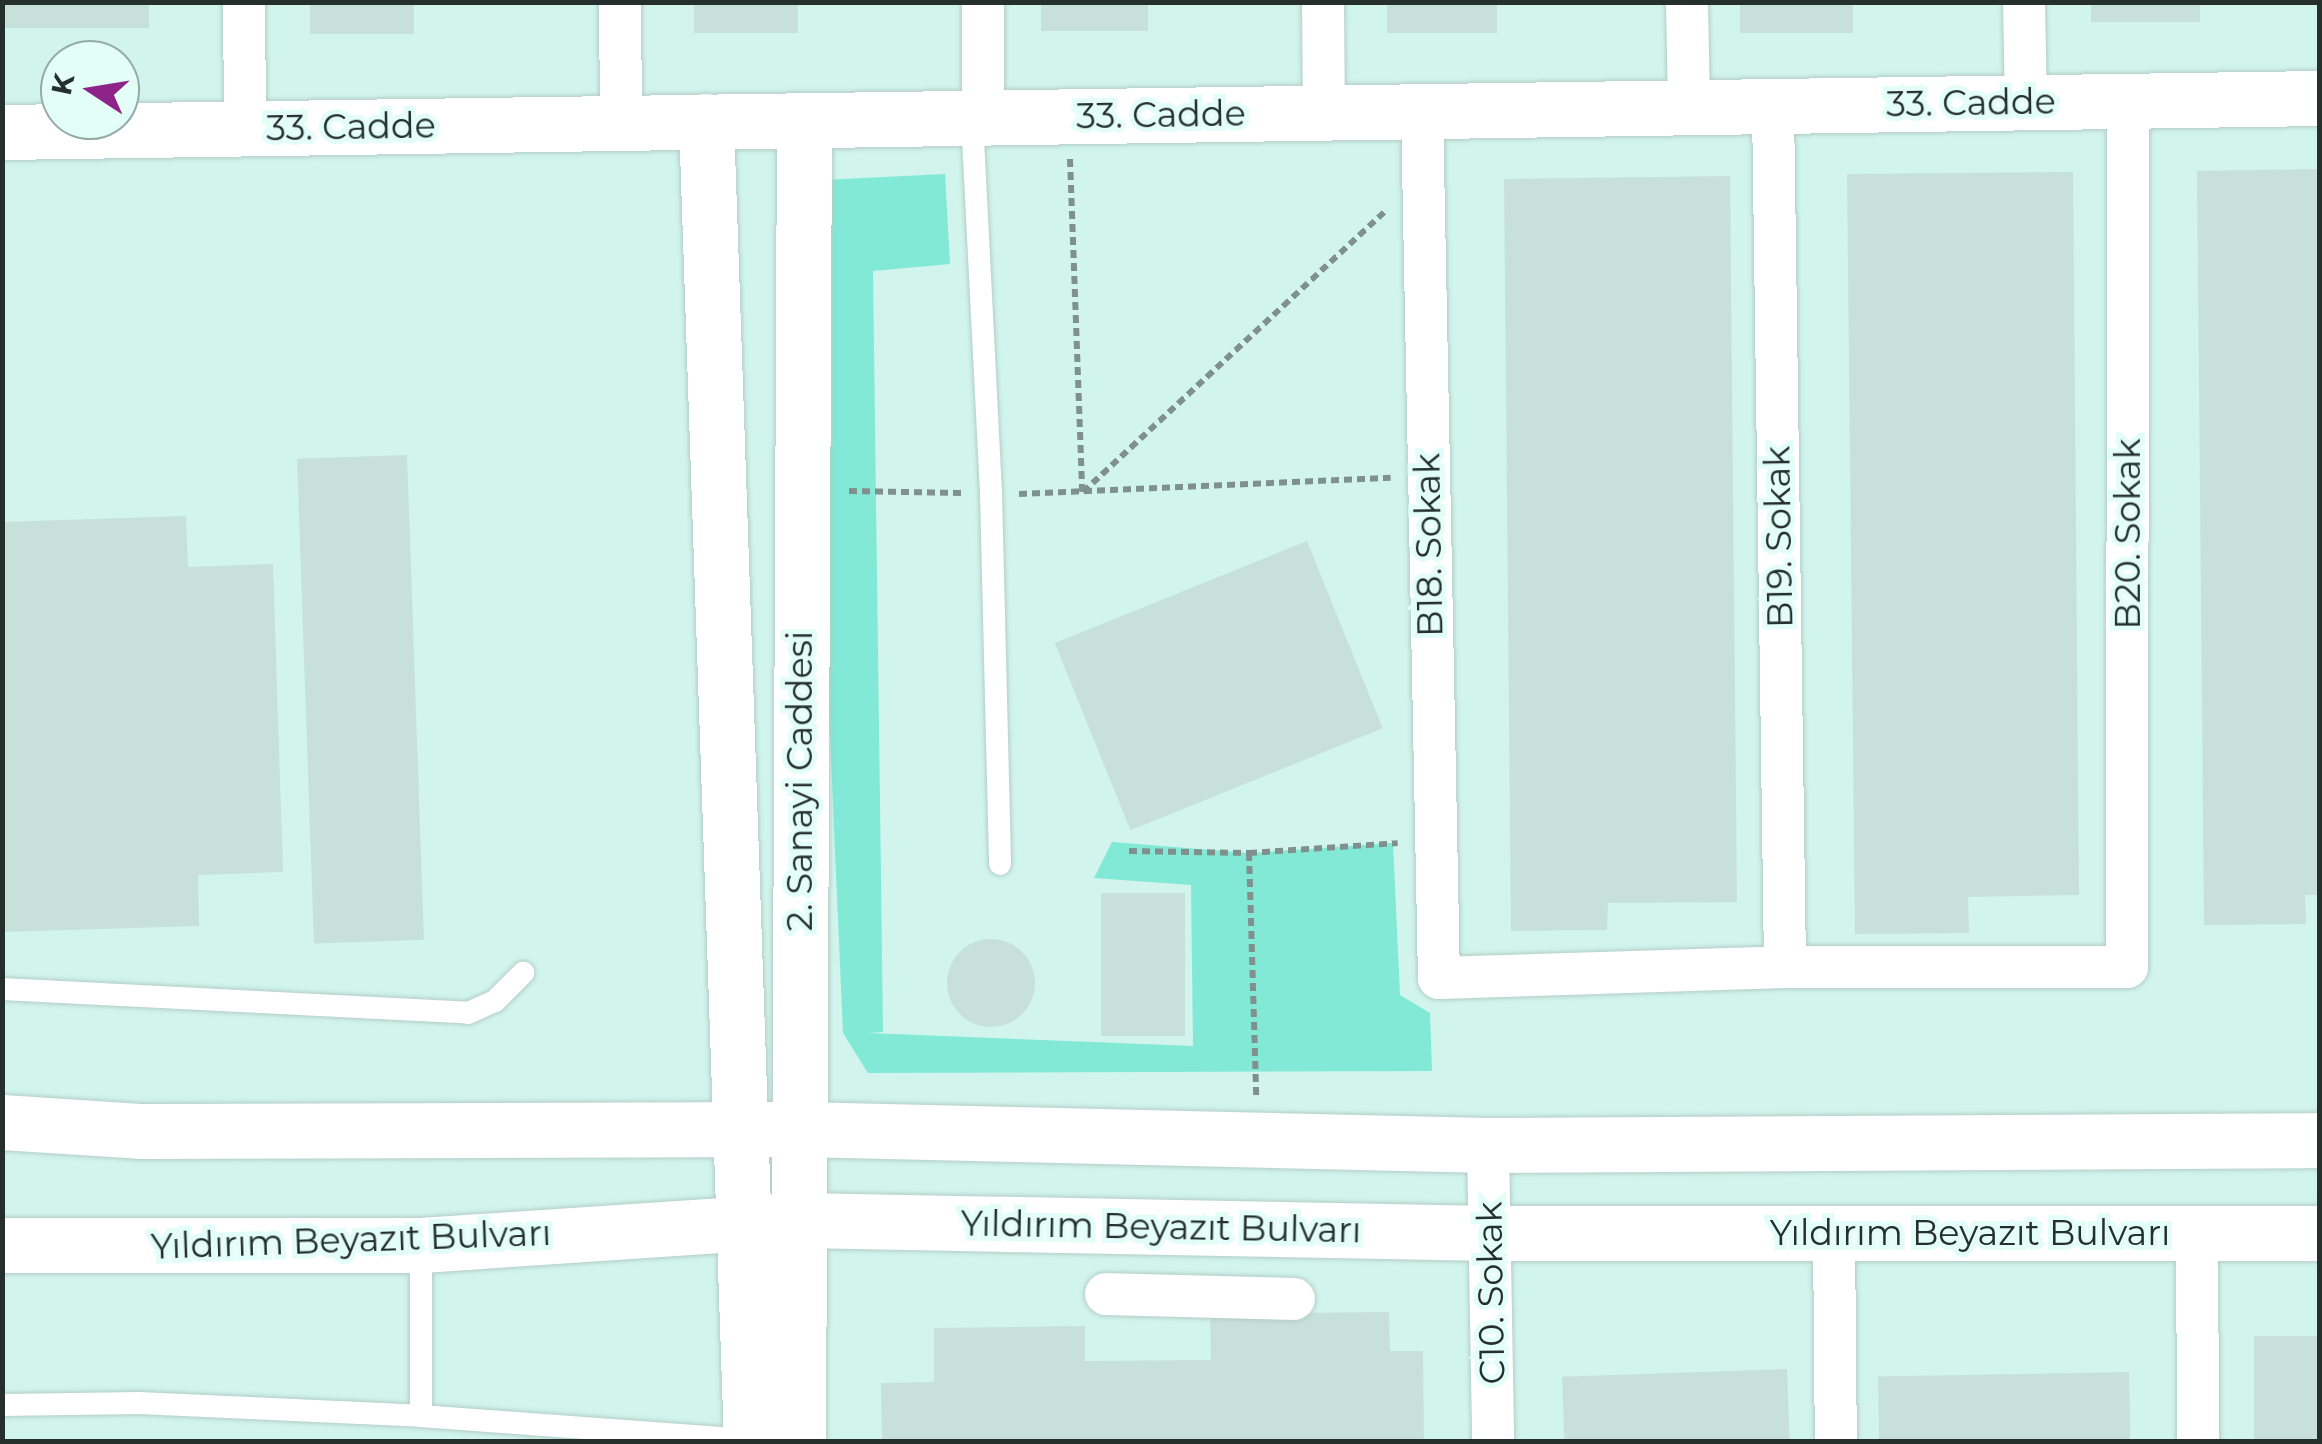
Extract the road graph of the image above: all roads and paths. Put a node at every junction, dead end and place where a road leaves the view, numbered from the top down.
1 (244, 2) edge
2 (620, 2) edge
3 (983, 2) edge
4 (1324, 2) edge
5 (1688, 2) edge
6 (2024, 2) edge
7 (2320, 98) edge
8 (2128, 100) junction
9 (2026, 102) junction
10 (1773, 106) junction
11 (1689, 107) junction
12 (1422, 111) junction
13 (1324, 112) junction
14 (1068, 116) junction
15 (977, 118) junction
16 (804, 120) junction
17 (706, 121) junction
18 (620, 123) junction
19 (245, 128) junction
20 (2, 132) edge
21 (1420, 178) junction
22 (1427, 476) junction
23 (801, 490) junction
24 (1082, 493) junction
25 (991, 494) junction
26 (1436, 840) junction
27 (1129, 851) dead end
28 (1249, 854) junction
29 (1000, 864) dead end
30 (1785, 967) junction
31 (523, 972) dead end
32 (2, 989) edge
33 (2, 1122) edge
34 (800, 1130) junction
35 (738, 1132) junction
36 (2320, 1140) edge
37 (1257, 1142) junction
38 (1488, 1145) junction
39 (802, 1220) junction
40 (742, 1222) junction
41 (1834, 1232) junction
42 (1491, 1233) junction
43 (2320, 1233) edge
44 (2196, 1235) junction
45 (2, 1245) edge
46 (421, 1245) junction
47 (1106, 1294) dead end
48 (1294, 1299) dead end
49 (2, 1405) edge
50 (421, 1416) junction
51 (767, 1441) edge
52 (1493, 1442) edge
53 (1836, 1442) edge
54 (2198, 1442) edge

1 - 19 street
2 - 18 street
3 - 15 street
4 - 13 street
5 - 11 street
6 - 9 street
7 - 8 main road, 33. Cadde
8 - 9 main road, 33. Cadde
8 - 30 street, B20. Sokak
9 - 10 main road, 33. Cadde
10 - 11 main road, 33. Cadde
10 - 30 street, B19. Sokak
11 - 12 main road, 33. Cadde
12 - 13 main road, 33. Cadde
12 - 21 street, B18. Sokak
13 - 14 main road, 33. Cadde
14 - 15 main road, 33. Cadde
14 - 24 path
15 - 16 main road, 33. Cadde
15 - 25 lane
16 - 17 main road, 33. Cadde
16 - 23 main road, 2. Sanayi Caddesi
17 - 18 main road, 33. Cadde
17 - 35 main road, 2. Sanayi Caddesi
18 - 19 main road, 33. Cadde
19 - 20 main road, 33. Cadde
21 - 22 street, B18. Sokak
21 - 24 path
22 - 24 path
22 - 26 street, B18. Sokak
23 - 25 path
23 - 34 main road, 2. Sanayi Caddesi
24 - 25 path
25 - 29 lane
26 - 28 path
26 - 30 street, B18. Sokak
27 - 28 path
28 - 37 path
31 - 32 lane
33 - 35 main road
34 - 35 main road
34 - 37 main road
34 - 39 main road, 2. Sanayi Caddesi
35 - 40 main road, 2. Sanayi Caddesi
36 - 38 main road
37 - 38 main road
38 - 42 street, C10. Sokak
39 - 40 main road, Yıldırım Beyazıt Bulvarı
39 - 42 main road, Yıldırım Beyazıt Bulvarı
39 - 51 main road, 2. Sanayi Caddesi
40 - 46 main road, Yıldırım Beyazıt Bulvarı
40 - 51 main road, 2. Sanayi Caddesi
41 - 42 main road, Yıldırım Beyazıt Bulvarı
41 - 44 main road, Yıldırım Beyazıt Bulvarı
41 - 53 street
42 - 52 street, C10. Sokak
43 - 44 main road, Yıldırım Beyazıt Bulvarı
44 - 54 street
45 - 46 main road, Yıldırım Beyazıt Bulvarı
46 - 50 lane
47 - 48 street
49 - 50 lane
50 - 51 lane

